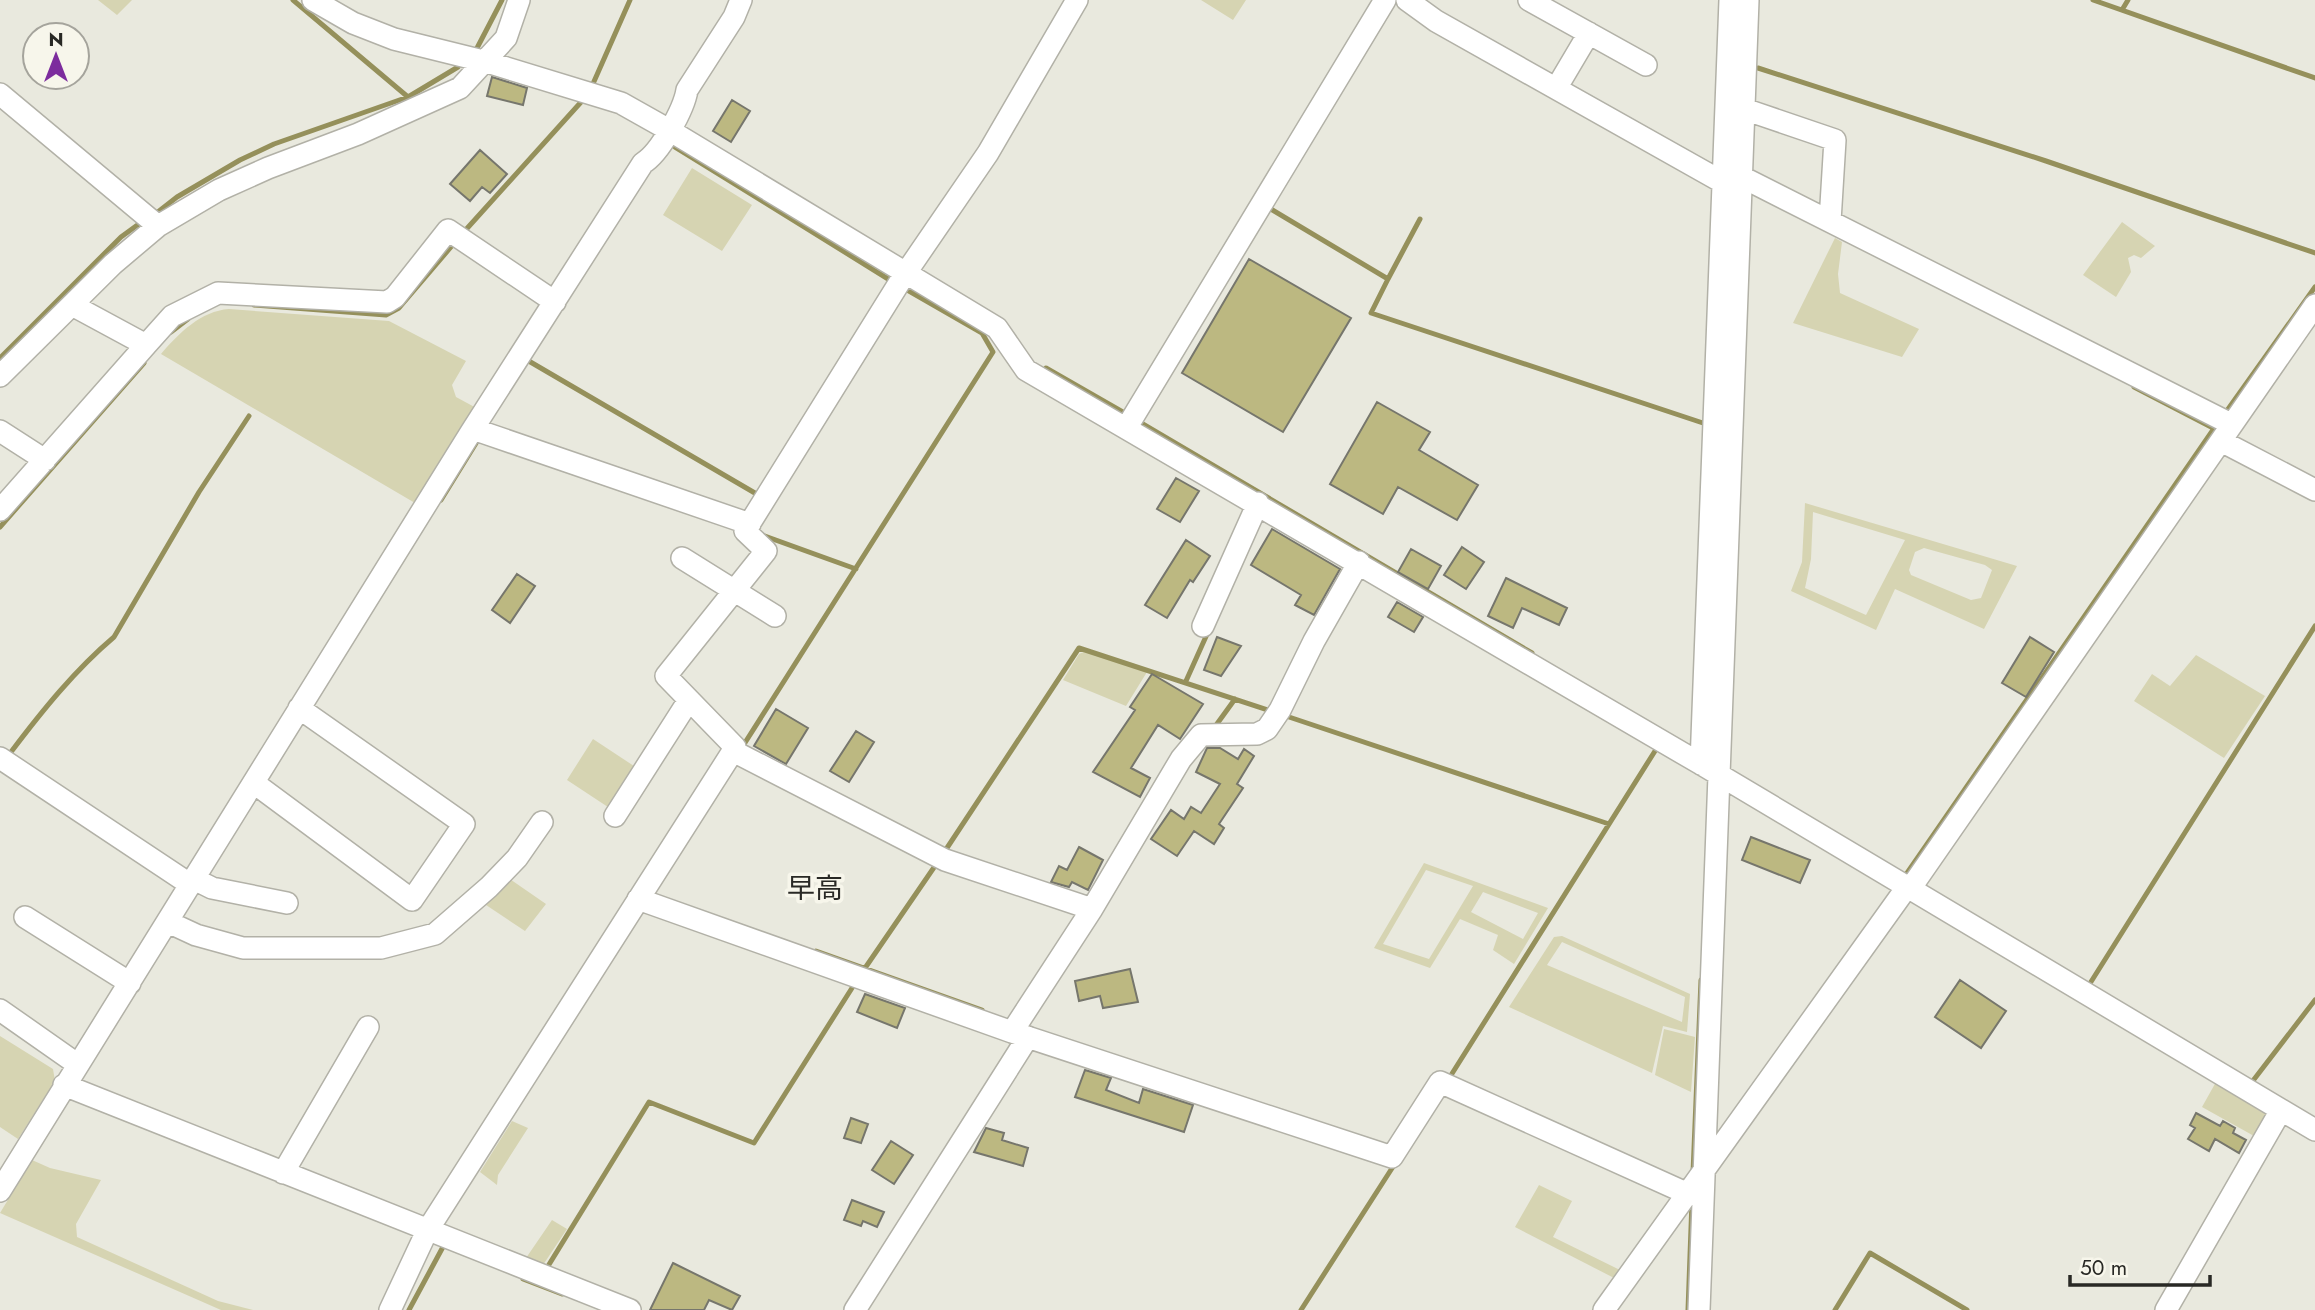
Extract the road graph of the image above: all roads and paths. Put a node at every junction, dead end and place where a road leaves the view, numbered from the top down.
1 (313, 0) edge
2 (519, 0) edge
3 (741, 0) edge
4 (1077, 0) edge
5 (1385, 0) edge
6 (1407, 0) edge
7 (1529, 0) edge
8 (1730, 0) edge
9 (1748, 0) edge
10 (1589, 33) junction
11 (487, 62) junction
12 (1646, 65) dead end
13 (1557, 87) junction
14 (0, 94) edge
15 (1744, 109) junction
16 (669, 130) junction
17 (1731, 184) junction
18 (153, 220) junction
19 (1830, 221) junction
20 (900, 281) junction
21 (555, 302) junction
22 (72, 305) junction
23 (2315, 305) edge
24 (146, 345) junction
25 (0, 376) edge
26 (1131, 421) junction
27 (473, 429) junction
28 (0, 431) edge
29 (2226, 432) junction
30 (45, 460) junction
31 (2315, 490) edge
32 (1258, 503) junction
33 (0, 510) edge
34 (750, 524) junction
35 (682, 558) dead end
36 (1359, 562) junction
37 (734, 591) junction
38 (775, 615) dead end
39 (1203, 626) dead end
40 (690, 700) junction
41 (299, 708) junction
42 (737, 753) junction
43 (0, 758) edge
44 (1701, 764) junction
45 (1721, 777) junction
46 (254, 783) junction
47 (615, 816) dead end
48 (542, 822) dead end
49 (192, 882) junction
50 (1911, 884) junction
51 (644, 902) junction
52 (287, 903) dead end
53 (1092, 909) junction
54 (25, 917) dead end
55 (168, 922) junction
56 (130, 983) junction
57 (0, 1010) edge
58 (368, 1027) dead end
59 (1020, 1035) junction
60 (77, 1064) junction
61 (70, 1087) junction
62 (2281, 1110) junction
63 (2315, 1130) edge
64 (283, 1173) junction
65 (1694, 1182) junction
66 (0, 1191) edge
67 (429, 1235) junction
68 (390, 1310) edge
69 (630, 1310) edge
70 (855, 1310) edge
71 (1604, 1310) edge
72 (1699, 1310) edge
73 (2166, 1310) edge

1 - 11 street
2 - 11 street
3 - 16 street
4 - 20 street
5 - 26 street
6 - 13 street
7 - 10 street
8 - 17 street
9 - 15 street
10 - 12 street
10 - 13 street
11 - 16 street
11 - 18 street
13 - 17 street
14 - 18 street
15 - 17 street
15 - 19 street
16 - 20 street
16 - 21 street
17 - 19 street
17 - 44 street
17 - 45 street
18 - 22 street
19 - 29 street
20 - 26 street
20 - 34 street
21 - 24 street
21 - 27 street
22 - 24 street
22 - 25 street
23 - 29 street
24 - 30 street
26 - 32 street
27 - 34 street
27 - 41 street
28 - 30 street
29 - 31 street
29 - 50 street
30 - 33 street
32 - 36 street
32 - 39 street
34 - 37 street
35 - 37 street
36 - 44 street
36 - 53 street
37 - 38 street
37 - 40 street
40 - 42 street
40 - 47 street
41 - 46 street
41 - 46 street
42 - 51 street
42 - 53 street
43 - 49 street
44 - 45 street
45 - 50 street
45 - 65 street
46 - 49 street
48 - 55 street
49 - 52 street
49 - 55 street
50 - 62 street
50 - 65 street
51 - 59 street
51 - 67 street
53 - 59 street
54 - 56 street
55 - 56 street
56 - 60 street
57 - 60 street
58 - 64 street
59 - 65 street
59 - 70 street
60 - 61 street
61 - 64 street
61 - 66 street
62 - 63 street
62 - 73 street
64 - 67 street
65 - 71 street
65 - 72 street
67 - 68 street
67 - 69 street

